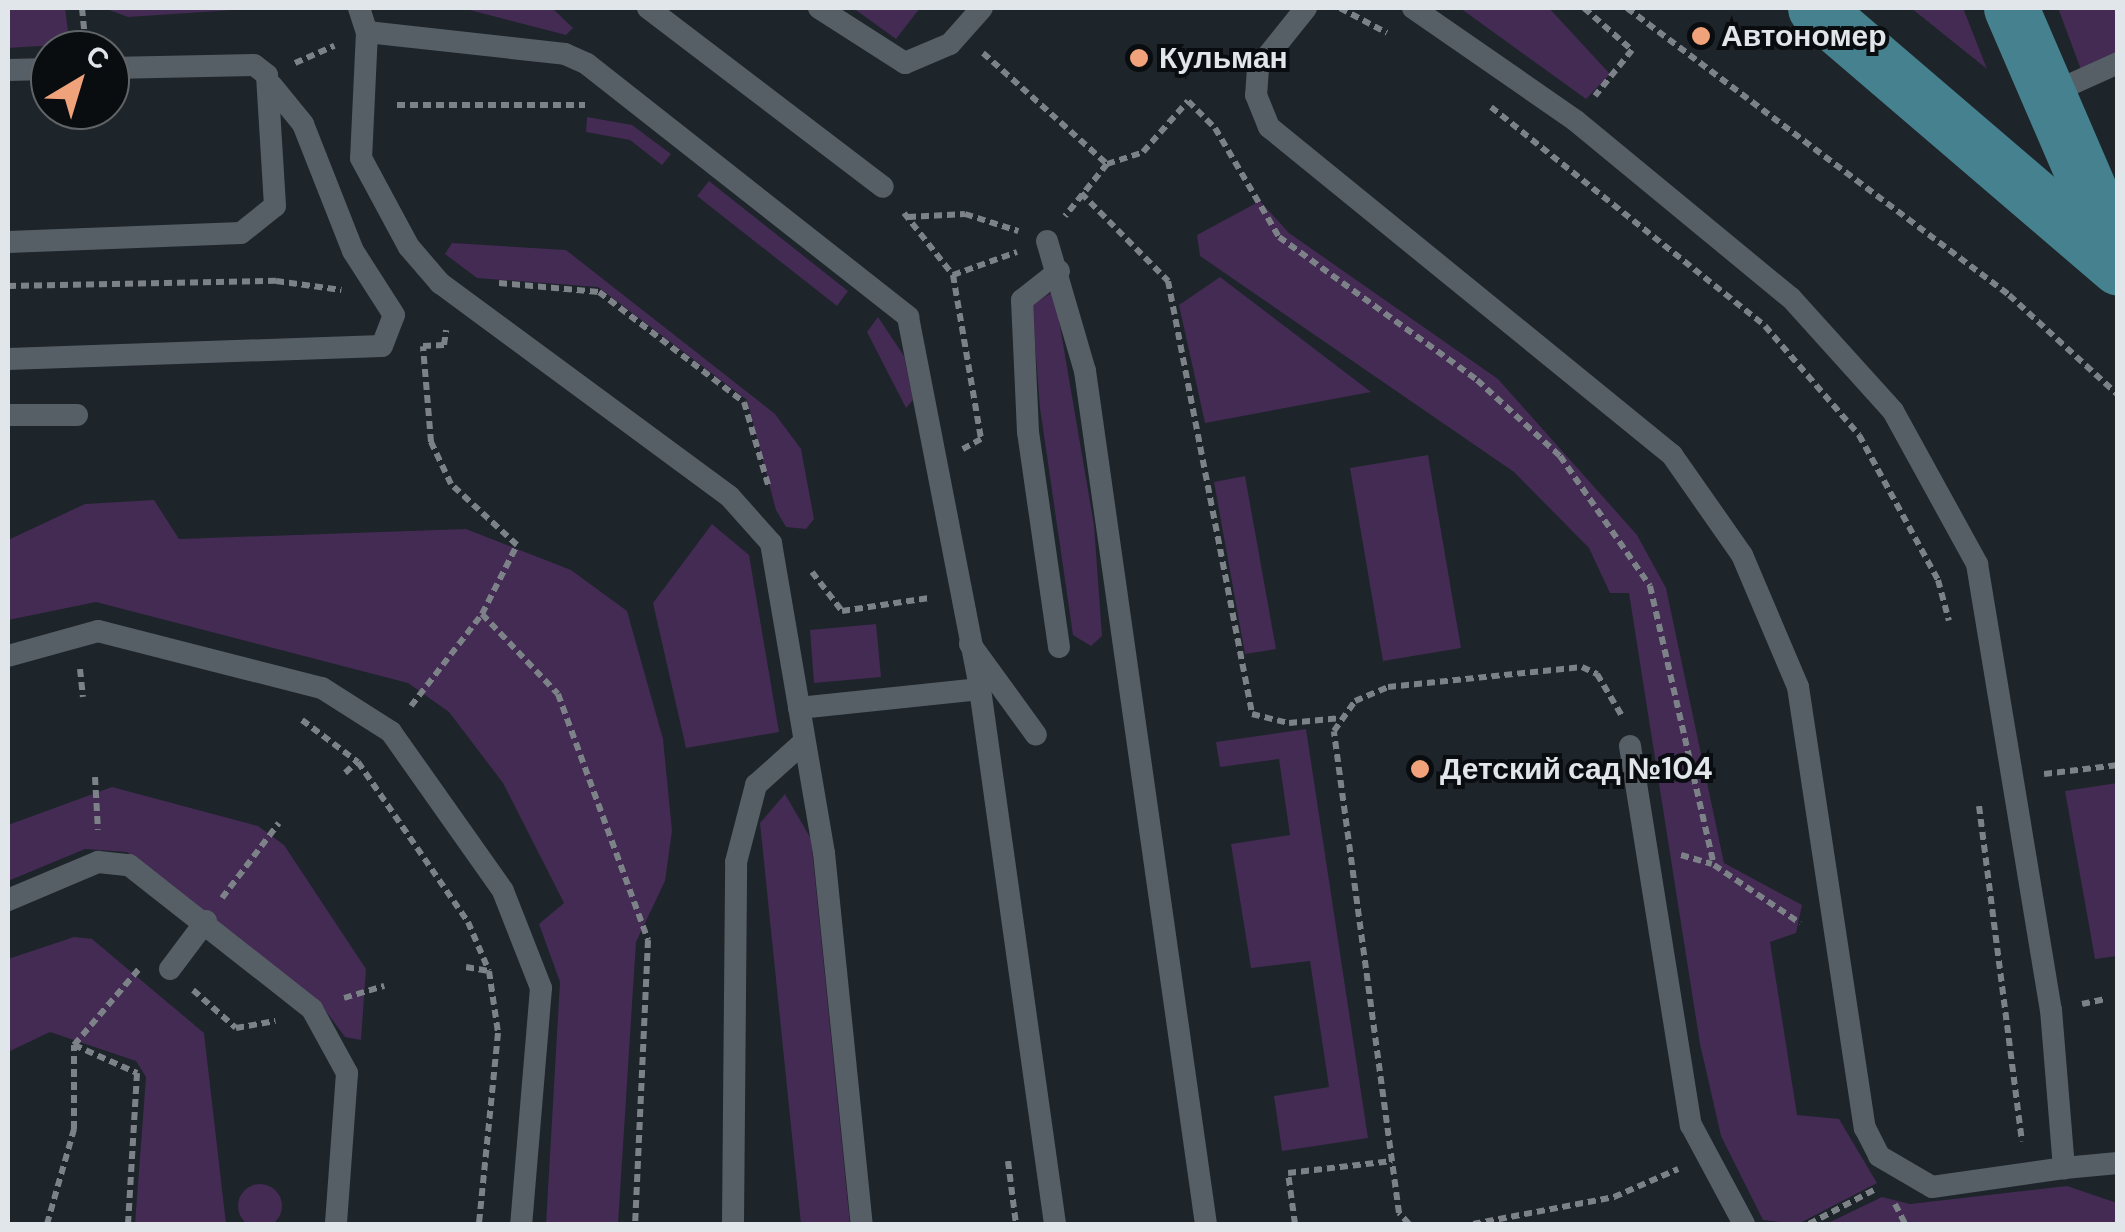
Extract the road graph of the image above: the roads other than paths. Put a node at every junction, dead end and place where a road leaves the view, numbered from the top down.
1 (359, 8) edge
2 (648, 8) edge
3 (819, 8) edge
4 (982, 8) edge
5 (1306, 8) edge
6 (1413, 8) edge
7 (1815, 8) edge
8 (2011, 8) edge
9 (367, 32) junction
10 (2118, 64) edge
11 (130, 68) edge
12 (270, 80) junction
13 (2042, 94) junction
14 (1971, 140) junction
15 (883, 187) road end
16 (1048, 241) road end
17 (8, 242) edge
18 (2118, 256) edge
19 (2118, 268) edge
20 (1059, 271) junction
21 (8, 360) edge
22 (8, 415) edge
23 (77, 415) dead end
24 (970, 644) junction
25 (1059, 646) dead end
26 (8, 656) edge
27 (980, 689) junction
28 (799, 708) junction
29 (1036, 735) dead end
30 (804, 742) junction
31 (1630, 746) road end
32 (8, 900) edge
33 (206, 921) junction
34 (170, 969) road end
35 (2118, 1163) edge
36 (2064, 1168) junction
37 (336, 1224) edge
38 (521, 1224) edge
39 (733, 1224) edge
40 (862, 1224) edge
41 (1055, 1224) edge
42 (1206, 1224) edge
43 (1744, 1224) edge

1 - 9 lane
2 - 15 lane
3 - 4 lane
5 - 36 lane
6 - 36 lane
7 - 14 main road
8 - 13 main road
9 - 24 lane
9 - 28 lane
10 - 13 lane
11 - 12 lane
12 - 17 lane
12 - 21 lane
13 - 14 main road
13 - 18 main road
14 - 19 main road
16 - 20 lane
20 - 25 lane
20 - 42 lane
22 - 23 lane
24 - 27 lane
24 - 29 lane
26 - 38 lane
27 - 28 lane
27 - 41 lane
28 - 30 lane
30 - 39 lane
30 - 40 lane
31 - 43 lane
32 - 33 lane
33 - 34 lane
33 - 37 lane
35 - 36 lane

